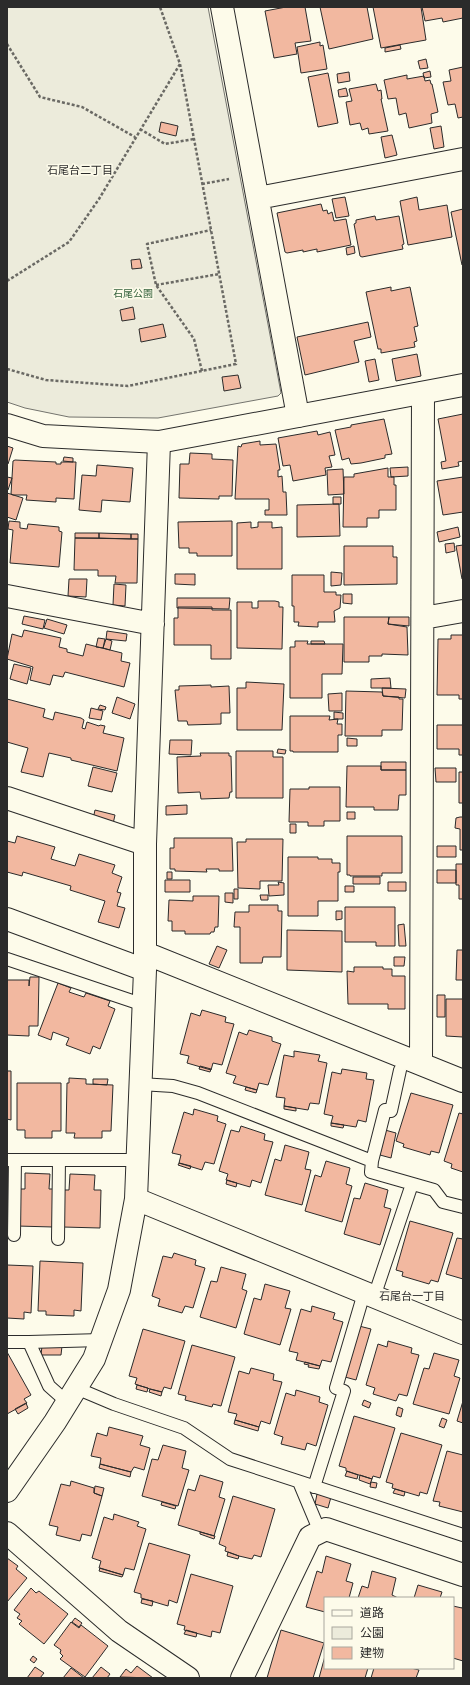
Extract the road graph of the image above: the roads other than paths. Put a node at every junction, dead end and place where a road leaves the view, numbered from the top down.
1 (222, 7) edge
2 (463, 159) edge
3 (258, 198) junction
4 (463, 385) edge
5 (422, 393) junction
6 (298, 416) junction
7 (7, 425) edge
8 (159, 442) junction
9 (7, 596) edge
10 (463, 610) edge
11 (423, 618) junction
12 (153, 624) junction
13 (7, 798) edge
14 (145, 844) junction
15 (7, 919) edge
16 (7, 959) edge
17 (145, 962) junction
18 (144, 1005) junction
19 (421, 1064) junction
20 (400, 1070) dead end
21 (463, 1081) edge
22 (140, 1084) junction
23 (11, 1160) edge
24 (59, 1160) junction
25 (137, 1160) junction
26 (372, 1161) junction
27 (412, 1184) junction
28 (136, 1199) junction
29 (463, 1207) edge
30 (14, 1235) dead end
31 (58, 1239) dead end
32 (369, 1295) junction
33 (463, 1333) edge
34 (101, 1340) junction
35 (7, 1342) edge
36 (29, 1342) junction
37 (72, 1395) junction
38 (299, 1482) junction
39 (314, 1487) junction
40 (7, 1490) edge
41 (320, 1532) junction
42 (7, 1533) edge
43 (463, 1535) edge
44 (463, 1575) edge
45 (188, 1678) edge
46 (242, 1678) edge

1 - 3 street
2 - 3 street
3 - 6 street
4 - 5 street
5 - 6 street
5 - 11 street
6 - 8 street
7 - 8 street
8 - 12 street
9 - 12 street
10 - 11 street
11 - 19 street
12 - 14 street
13 - 14 street
14 - 17 street
15 - 17 street
16 - 18 lane
17 - 18 street
17 - 19 street
18 - 22 street
19 - 21 street
20 - 26 lane
22 - 25 street
22 - 26 lane
23 - 24 lane
23 - 30 lane
24 - 25 lane
24 - 31 lane
25 - 28 street
26 - 27 lane
27 - 29 lane
27 - 32 lane
28 - 32 street
28 - 34 street
32 - 33 street
32 - 39 lane
34 - 36 lane
34 - 37 street
35 - 36 lane
36 - 37 lane
37 - 38 lane
37 - 40 street
38 - 39 lane
38 - 41 lane
39 - 43 lane
41 - 44 street
41 - 46 street
42 - 45 street

